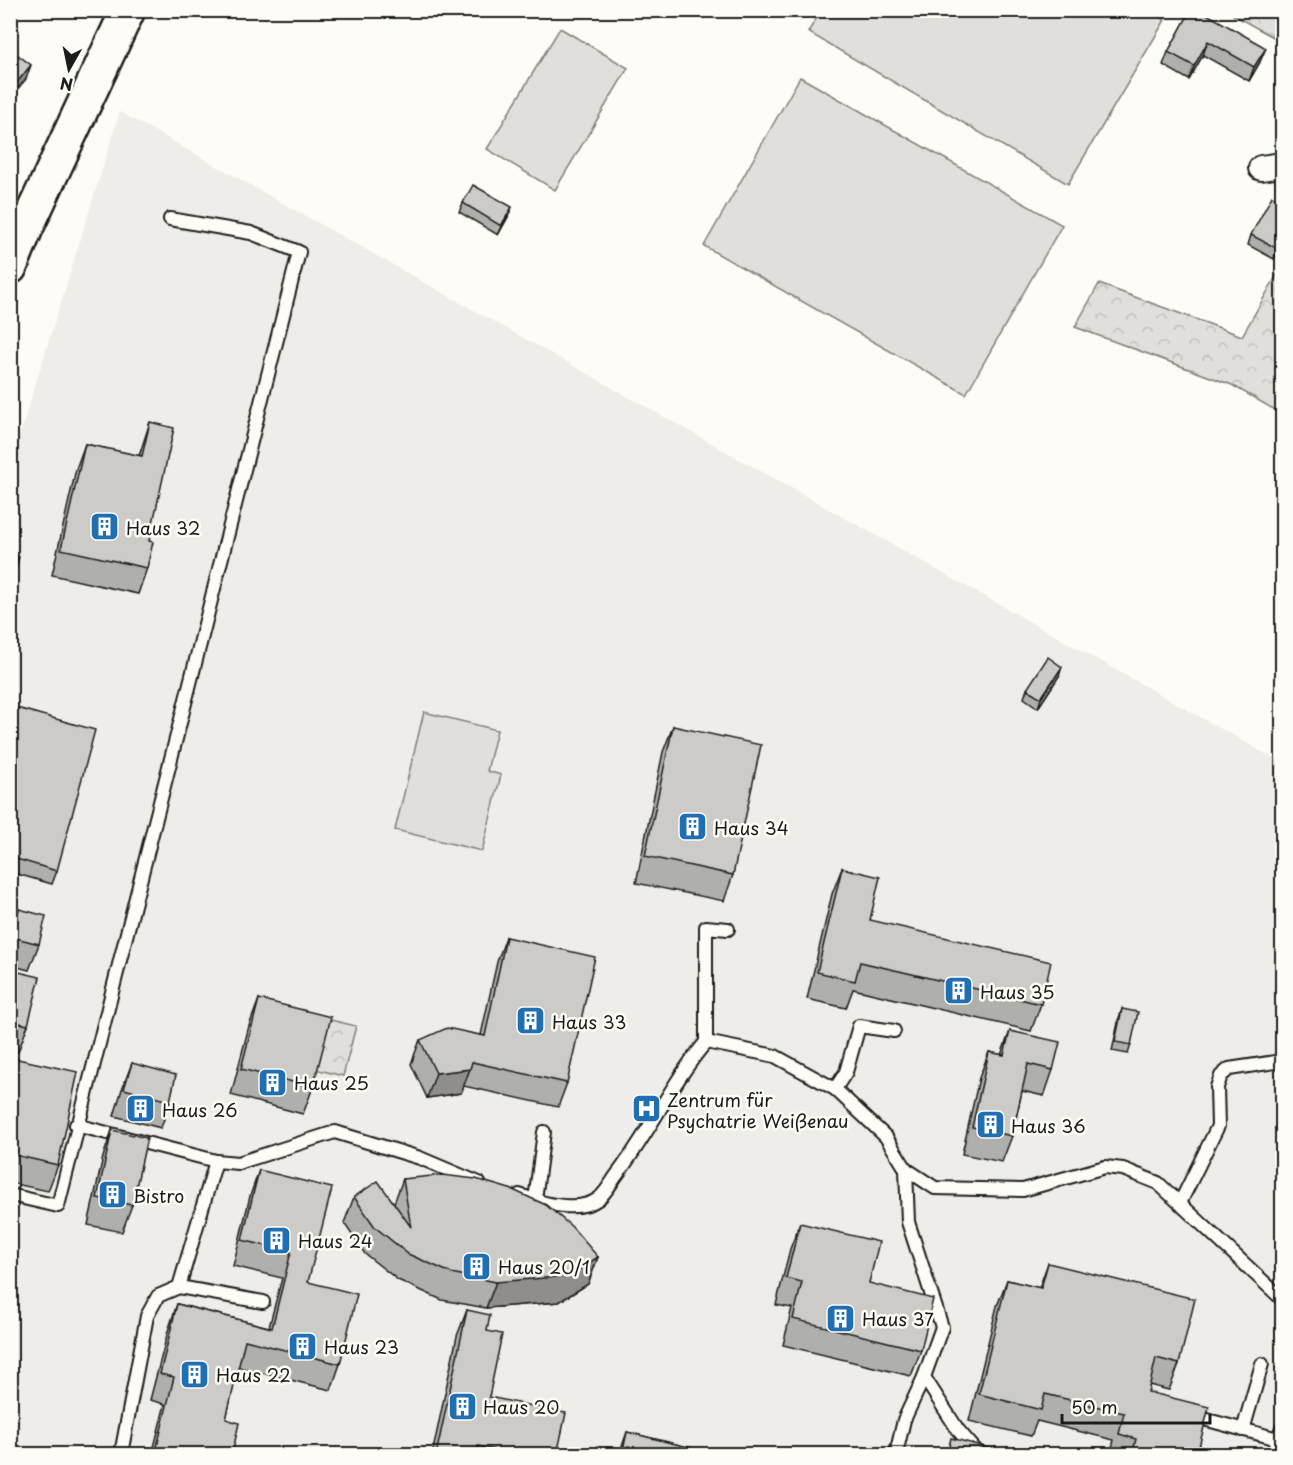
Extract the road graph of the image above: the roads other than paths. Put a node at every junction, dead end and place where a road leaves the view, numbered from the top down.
1 (128, 10) edge
2 (170, 219) dead end
3 (10, 267) edge
4 (728, 928) dead end
5 (894, 1031) dead end
6 (706, 1042) junction
7 (1282, 1061) edge
8 (835, 1089) junction
9 (76, 1125) junction
10 (544, 1132) dead end
11 (216, 1161) junction
12 (906, 1169) junction
13 (10, 1195) edge
14 (535, 1200) junction
15 (1180, 1203) junction
16 (179, 1287) junction
17 (1282, 1299) edge
18 (263, 1302) dead end
19 (1262, 1364) dead end
20 (924, 1377) junction
21 (1177, 1412) edge
22 (1243, 1430) junction
23 (1280, 1433) edge
24 (121, 1455) edge
25 (896, 1455) edge
26 (979, 1455) edge
27 (1272, 1455) edge

1 - 3 main road
2 - 9 lane
4 - 6 lane
5 - 8 lane
6 - 8 lane
6 - 14 lane
7 - 15 lane
8 - 12 lane
9 - 11 lane
9 - 13 lane
10 - 14 lane
11 - 14 lane
11 - 16 lane
12 - 15 lane
12 - 20 lane
15 - 17 lane
16 - 18 lane
16 - 24 lane
19 - 22 lane
20 - 25 lane
20 - 26 lane
21 - 22 lane
22 - 23 lane
23 - 27 lane

